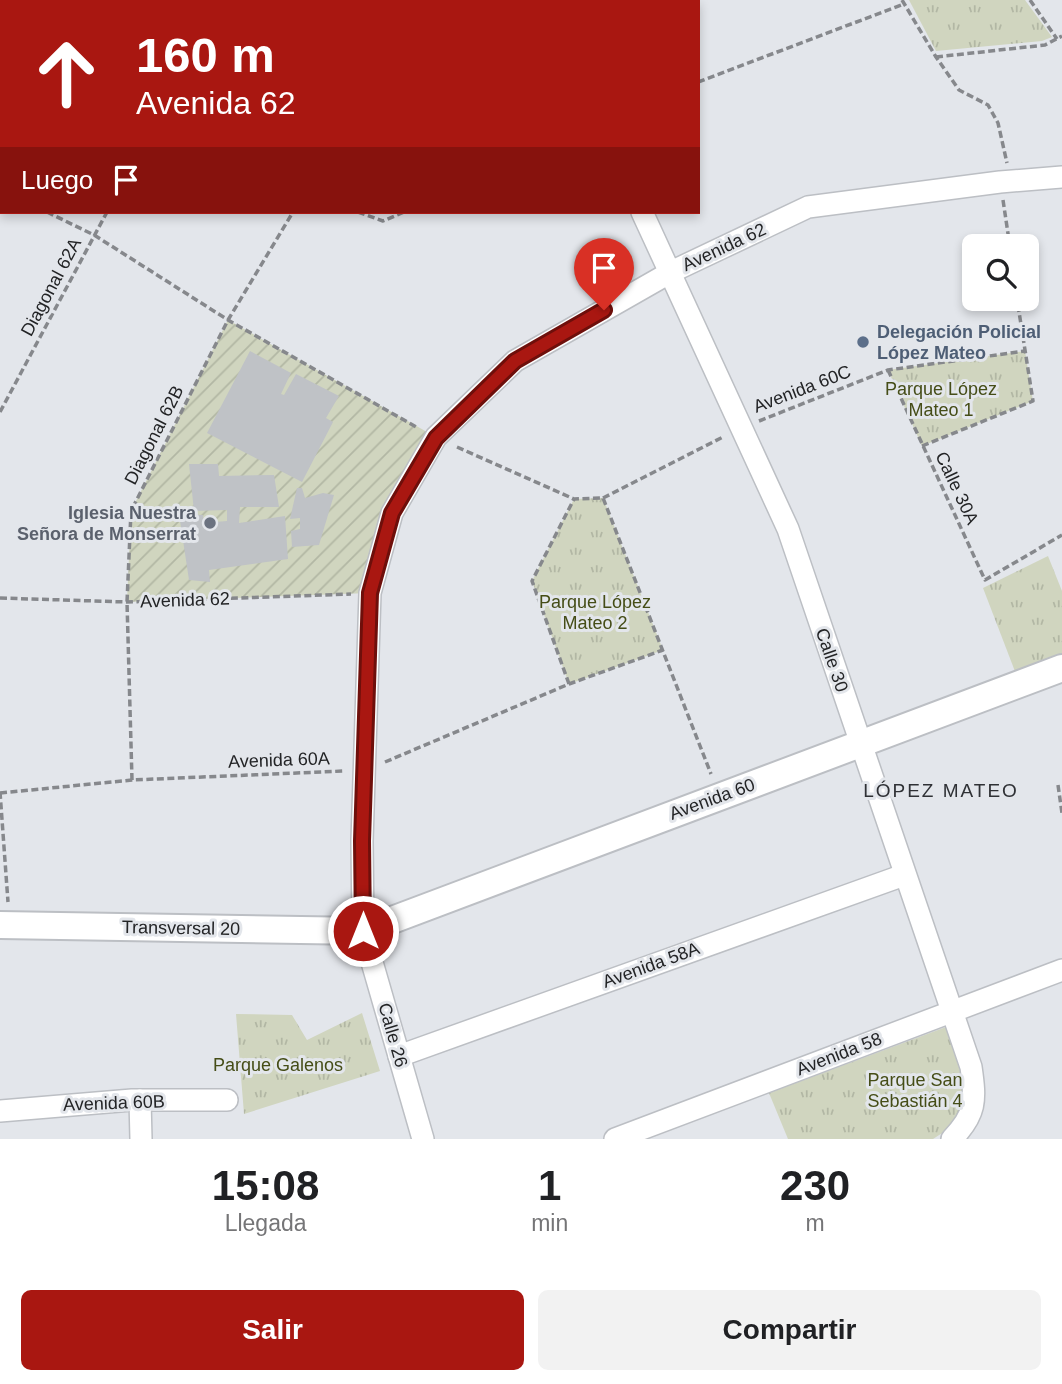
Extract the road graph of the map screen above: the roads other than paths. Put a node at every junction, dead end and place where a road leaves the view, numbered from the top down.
1 (1062, 177) edge
2 (643, 214) edge
3 (671, 272) junction
4 (370, 593) joint
5 (1062, 668) edge
6 (861, 745) junction
7 (904, 875) junction
8 (5, 925) edge
9 (363, 931) junction
10 (1062, 970) edge
11 (950, 1012) junction
12 (399, 1056) junction
13 (140, 1100) junction
14 (228, 1100) dead end
15 (0, 1111) edge
16 (141, 1139) edge
17 (423, 1139) edge
18 (615, 1139) edge
19 (952, 1139) edge

1 - 3 street, Avenida 62
2 - 3 street, Calle 30
3 - 4 street, Avenida 62
3 - 6 street, Calle 30
4 - 9 street, Calle 26
5 - 6 street, Avenida 60
6 - 7 street, Calle 30
6 - 9 street, Avenida 60
7 - 11 street, Calle 30
7 - 12 street, Avenida 58A
8 - 9 street, Transversal 20
9 - 12 street, Calle 26
10 - 11 street, Avenida 58
11 - 18 street, Avenida 58
11 - 19 street, Calle 30
12 - 17 street, Calle 26
13 - 14 street, Avenida 60B
13 - 15 street, Avenida 60B
13 - 16 street

